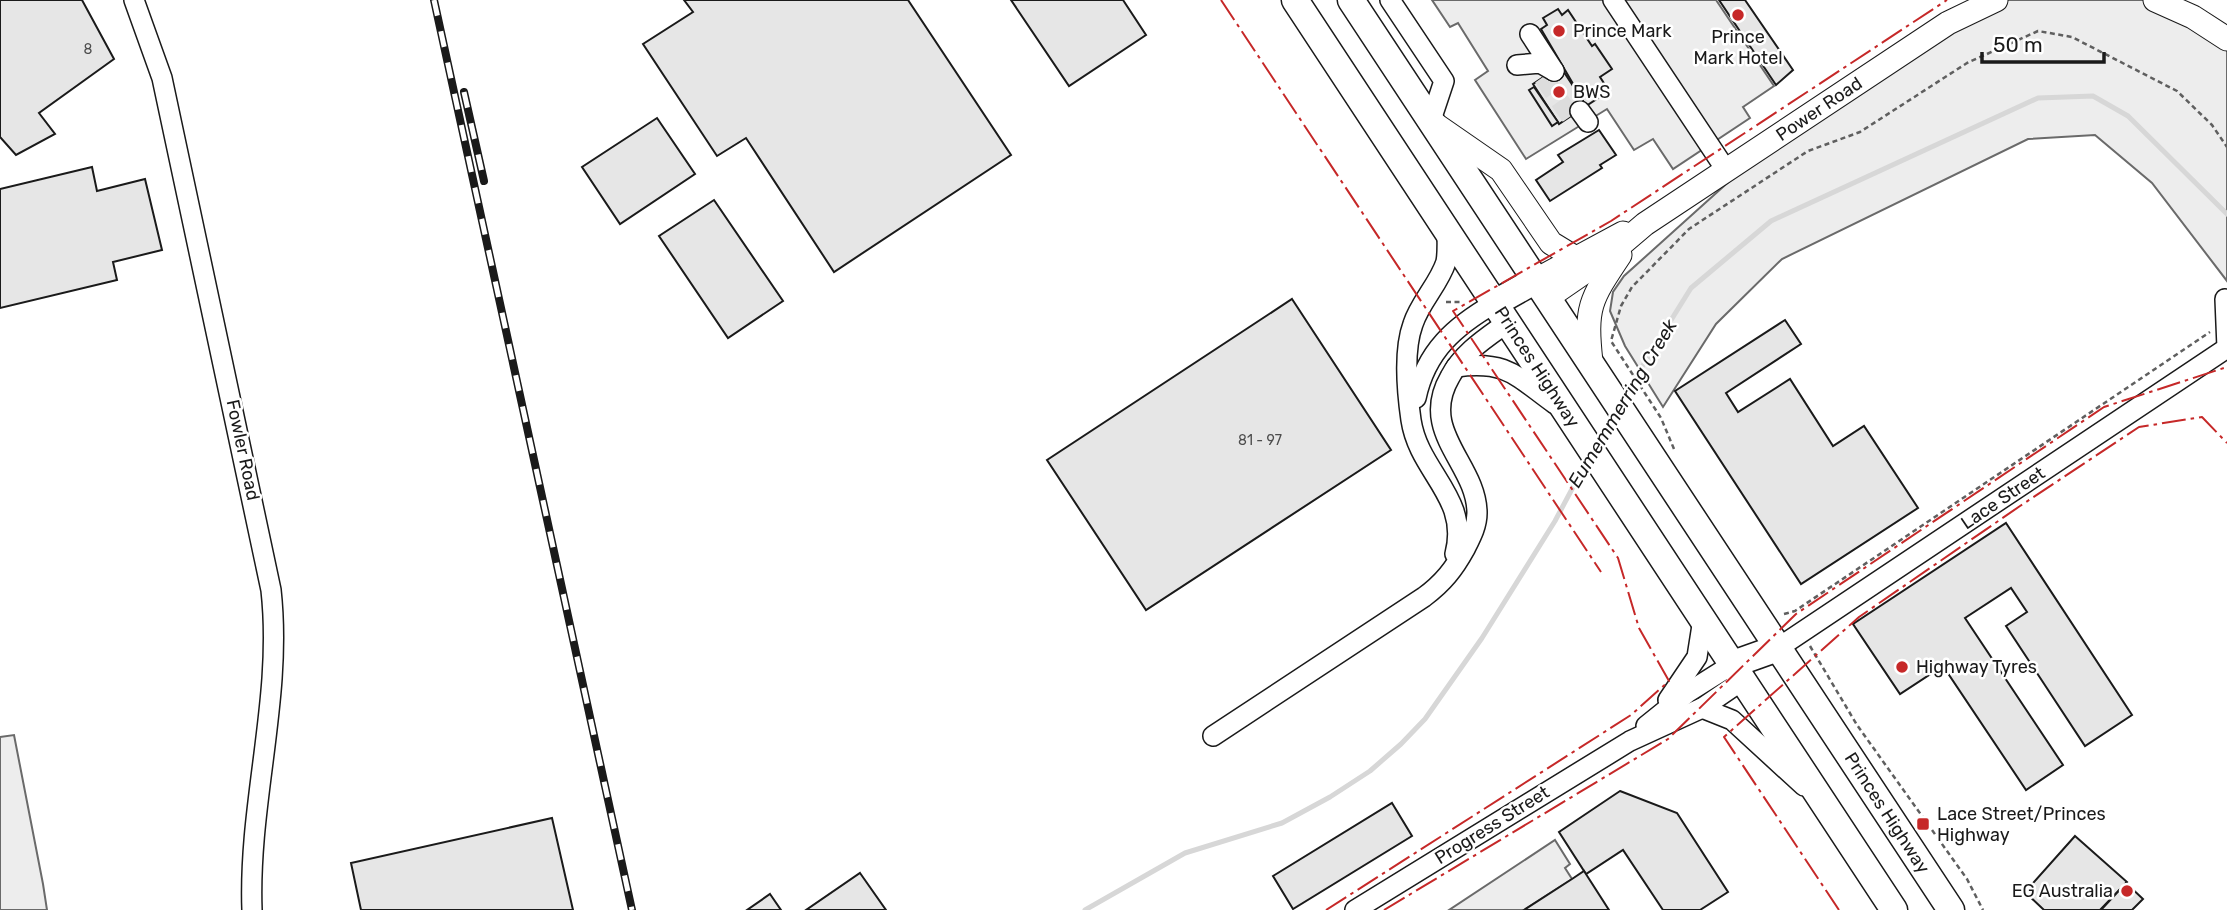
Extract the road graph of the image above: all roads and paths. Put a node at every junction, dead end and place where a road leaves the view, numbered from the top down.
1 (134, 0) edge
2 (1295, 0) edge
3 (1351, 0) edge
4 (1390, 0) edge
5 (1613, 0) edge
6 (1996, 0) edge
7 (2155, 0) edge
8 (1530, 34) dead end
9 (2227, 39) edge
10 (1517, 65) dead end
11 (1432, 122) junction
12 (2227, 147) edge
13 (1726, 170) junction
14 (1447, 229) junction
15 (1638, 230) junction
16 (1574, 257) junction
17 (1542, 289) junction
18 (2225, 299) dead end
19 (1438, 301) dead end
20 (1468, 303) dead end
21 (1502, 313) junction
22 (2226, 322) edge
23 (2227, 348) edge
24 (1456, 367) junction
25 (1595, 370) junction
26 (1571, 417) junction
27 (1411, 419) junction
28 (1676, 453) dead end
29 (1424, 597) junction
30 (1779, 610) dead end
31 (1784, 614) junction
32 (1703, 619) junction
33 (1789, 641) junction
34 (1738, 672) junction
35 (1702, 708) junction
36 (1653, 720) junction
37 (1213, 736) dead end
38 (1630, 741) junction
39 (1826, 806) junction
40 (253, 910) edge
41 (1355, 910) edge
42 (1895, 910) edge
43 (1951, 910) edge
44 (1983, 910) edge

1 - 40 street, Fowler Road
2 - 14 highway, Princes Highway
3 - 11 highway, Princes Highway
4 - 11 street
5 - 13 street
6 - 13 main road, Power Road
7 - 9 main road
8 - 10 street
11 - 16 main road
11 - 17 highway, Princes Highway
12 - 28 path
13 - 15 main road, Power Road
14 - 21 highway, Princes Highway
14 - 27 street
15 - 16 main road, Power Road
15 - 17 main road, Power Road
15 - 25 main road
16 - 17 main road, Power Road
17 - 21 highway
17 - 25 highway, Princes Highway
18 - 22 street
19 - 20 path
21 - 24 street
21 - 26 highway, Princes Highway
21 - 27 street
22 - 23 street
22 - 31 path
23 - 33 street, Lace Street
24 - 26 street
24 - 29 street
25 - 33 highway, Princes Highway
26 - 32 highway, Princes Highway
27 - 29 street
29 - 37 street
30 - 31 path
31 - 33 path
32 - 34 highway, Princes Highway
32 - 36 street
33 - 34 highway
33 - 43 highway, Princes Highway
33 - 44 path
34 - 35 street, Progress Street
34 - 36 street, Progress Street
34 - 39 highway, Princes Highway
35 - 38 street, Progress Street
35 - 39 street
36 - 38 street, Progress Street
38 - 41 street, Progress Street
39 - 42 highway, Princes Highway

